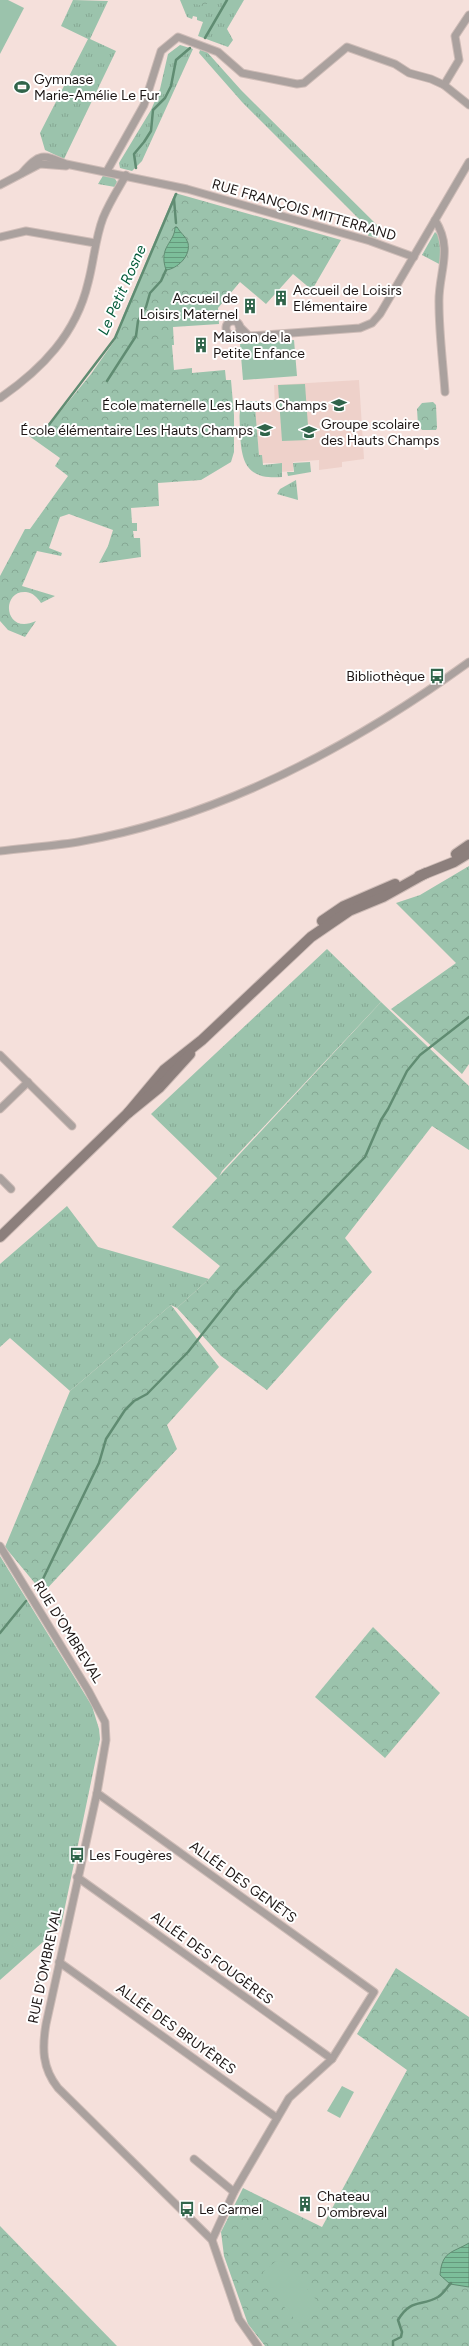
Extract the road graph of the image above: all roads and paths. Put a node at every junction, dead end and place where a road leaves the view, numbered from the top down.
1 (469, 15) edge
2 (444, 85) junction
3 (469, 105) edge
4 (469, 162) edge
5 (107, 172) junction
6 (126, 175) junction
7 (0, 185) edge
8 (435, 220) junction
9 (0, 237) edge
10 (95, 243) junction
11 (414, 257) junction
12 (239, 326) dead end
13 (445, 392) dead end
14 (0, 398) edge
15 (469, 662) edge
16 (469, 845) edge
17 (0, 851) edge
18 (469, 853) edge
19 (429, 872) junction
20 (0, 1055) edge
21 (28, 1082) junction
22 (0, 1110) edge
23 (72, 1126) dead end
24 (0, 1178) edge
25 (11, 1189) dead end
26 (0, 1237) edge
27 (0, 1546) edge
28 (97, 1793) junction
29 (77, 1877) junction
30 (60, 1962) junction
31 (332, 2059) junction
32 (277, 2118) junction
33 (194, 2159) dead end
34 (234, 2192) junction
35 (212, 2240) junction
36 (258, 2346) edge

1 - 2 street
2 - 3 street
2 - 5 street
4 - 8 street
5 - 6 street, RUE FRANÇOIS MITTERRAND
5 - 7 street, RUE FRANÇOIS MITTERRAND
6 - 10 street
6 - 11 street, RUE FRANÇOIS MITTERRAND
8 - 11 street
8 - 13 street
9 - 10 street
10 - 14 street
11 - 12 street
15 - 17 street
16 - 19 main road
18 - 19 main road
19 - 26 main road
20 - 21 street
21 - 22 street
21 - 23 street
24 - 25 street
27 - 28 street, RUE D'OMBREVAL
28 - 29 street, RUE D'OMBREVAL
28 - 31 street, ALLÉE DES GENÊTS
29 - 30 street, RUE D'OMBREVAL
29 - 31 street, ALLÉE DES FOUGÈRES
30 - 32 street, ALLÉE DES BRUYÈRES
30 - 35 street, RUE D'OMBREVAL
31 - 32 street
32 - 34 street
33 - 34 street
34 - 35 street
35 - 36 street, RUE D'OMBREVAL

